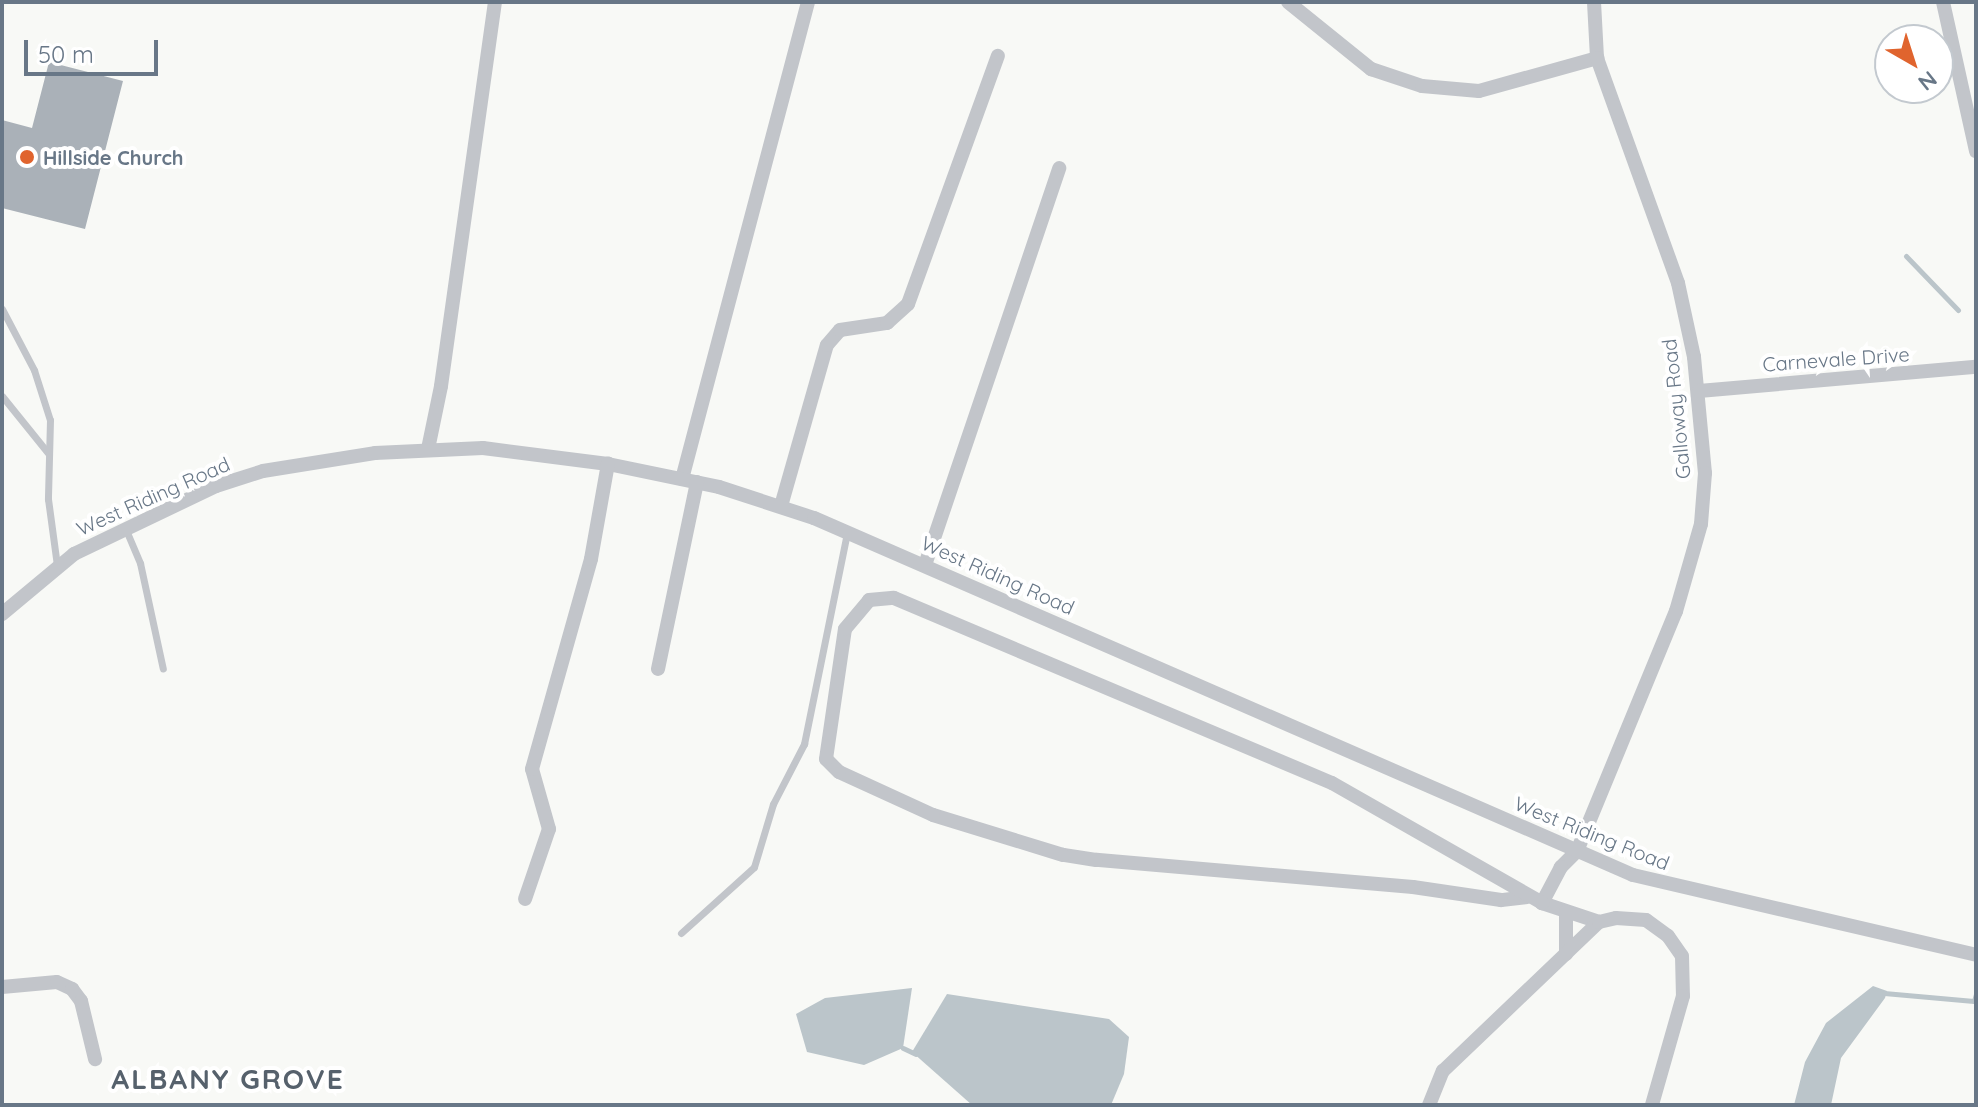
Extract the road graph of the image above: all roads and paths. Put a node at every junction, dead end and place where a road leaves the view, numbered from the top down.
1 (495, 2) edge
2 (808, 2) edge
3 (1288, 2) edge
4 (1594, 2) edge
5 (1943, 2) edge
6 (998, 56) dead end
7 (1597, 58) junction
8 (1976, 151) edge
9 (1059, 168) dead end
10 (2, 309) edge
11 (1976, 367) edge
12 (1699, 391) junction
13 (2, 396) edge
14 (428, 449) junction
15 (48, 453) junction
16 (608, 464) junction
17 (689, 480) junction
18 (781, 506) junction
19 (125, 528) junction
20 (847, 532) junction
21 (925, 565) junction
22 (57, 566) junction
23 (2, 614) edge
24 (163, 669) dead end
25 (658, 669) dead end
26 (1577, 851) junction
27 (525, 899) dead end
28 (1534, 900) junction
29 (1566, 912) junction
30 (1599, 922) junction
31 (681, 933) dead end
32 (1566, 954) junction
33 (1976, 955) edge
34 (2, 987) edge
35 (95, 1059) dead end
36 (1429, 1105) edge
37 (1652, 1105) edge

1 - 14 street
2 - 17 street
3 - 7 street
4 - 7 street, Galloway Road
5 - 8 street
6 - 18 street
7 - 12 street, Galloway Road
9 - 21 street
10 - 15 lane
11 - 12 street, Carnevale Drive
12 - 26 street, Galloway Road
13 - 15 lane
14 - 16 street, West Riding Road
14 - 19 street, West Riding Road
15 - 22 lane
16 - 17 street, West Riding Road
16 - 27 street
17 - 18 street, West Riding Road
17 - 25 street
18 - 20 street, West Riding Road
19 - 22 street, West Riding Road
19 - 24 lane
20 - 21 street, West Riding Road
20 - 31 lane
21 - 26 street, West Riding Road
22 - 23 street, West Riding Road
26 - 28 street, Galloway Road
26 - 33 street, West Riding Road
28 - 28 street
28 - 29 street
29 - 30 street
29 - 32 street
30 - 32 street
30 - 37 street
32 - 36 street
34 - 35 street

